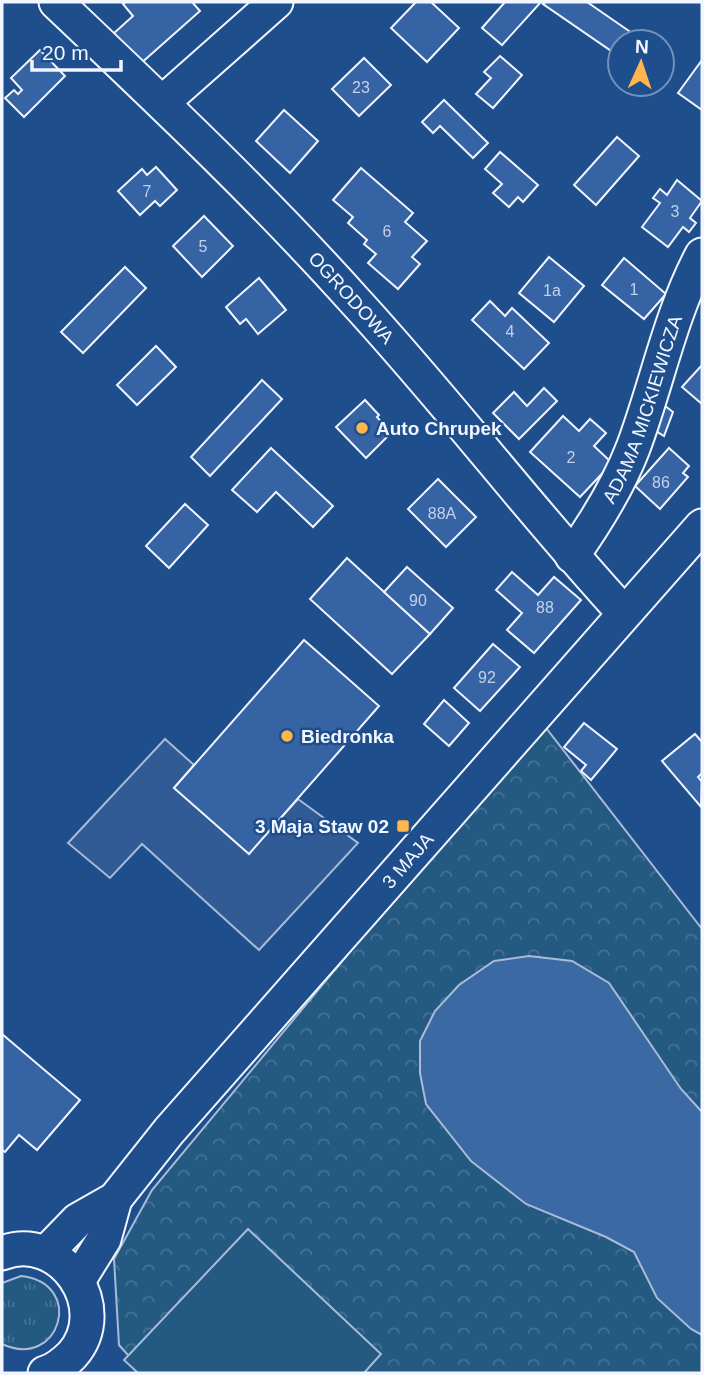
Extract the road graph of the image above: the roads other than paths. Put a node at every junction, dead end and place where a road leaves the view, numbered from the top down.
1 (56, 2) edge
2 (276, 2) edge
3 (163, 102) junction
4 (702, 255) edge
5 (702, 526) edge
6 (572, 556) junction
7 (624, 614) junction
8 (115, 1199) junction
9 (2, 1253) edge
10 (46, 1253) junction
11 (78, 1281) junction
12 (63, 1368) edge

1 - 3 street, OGRODOWA
2 - 3 street
3 - 6 street, OGRODOWA
4 - 6 street, ADAMA MICKIEWICZA
5 - 7 street, 3 MAJA
6 - 7 street, OGRODOWA
7 - 8 street, 3 MAJA
8 - 10 street, 3 MAJA
8 - 11 street, 3 MAJA
9 - 10 street
10 - 11 street
11 - 12 street

